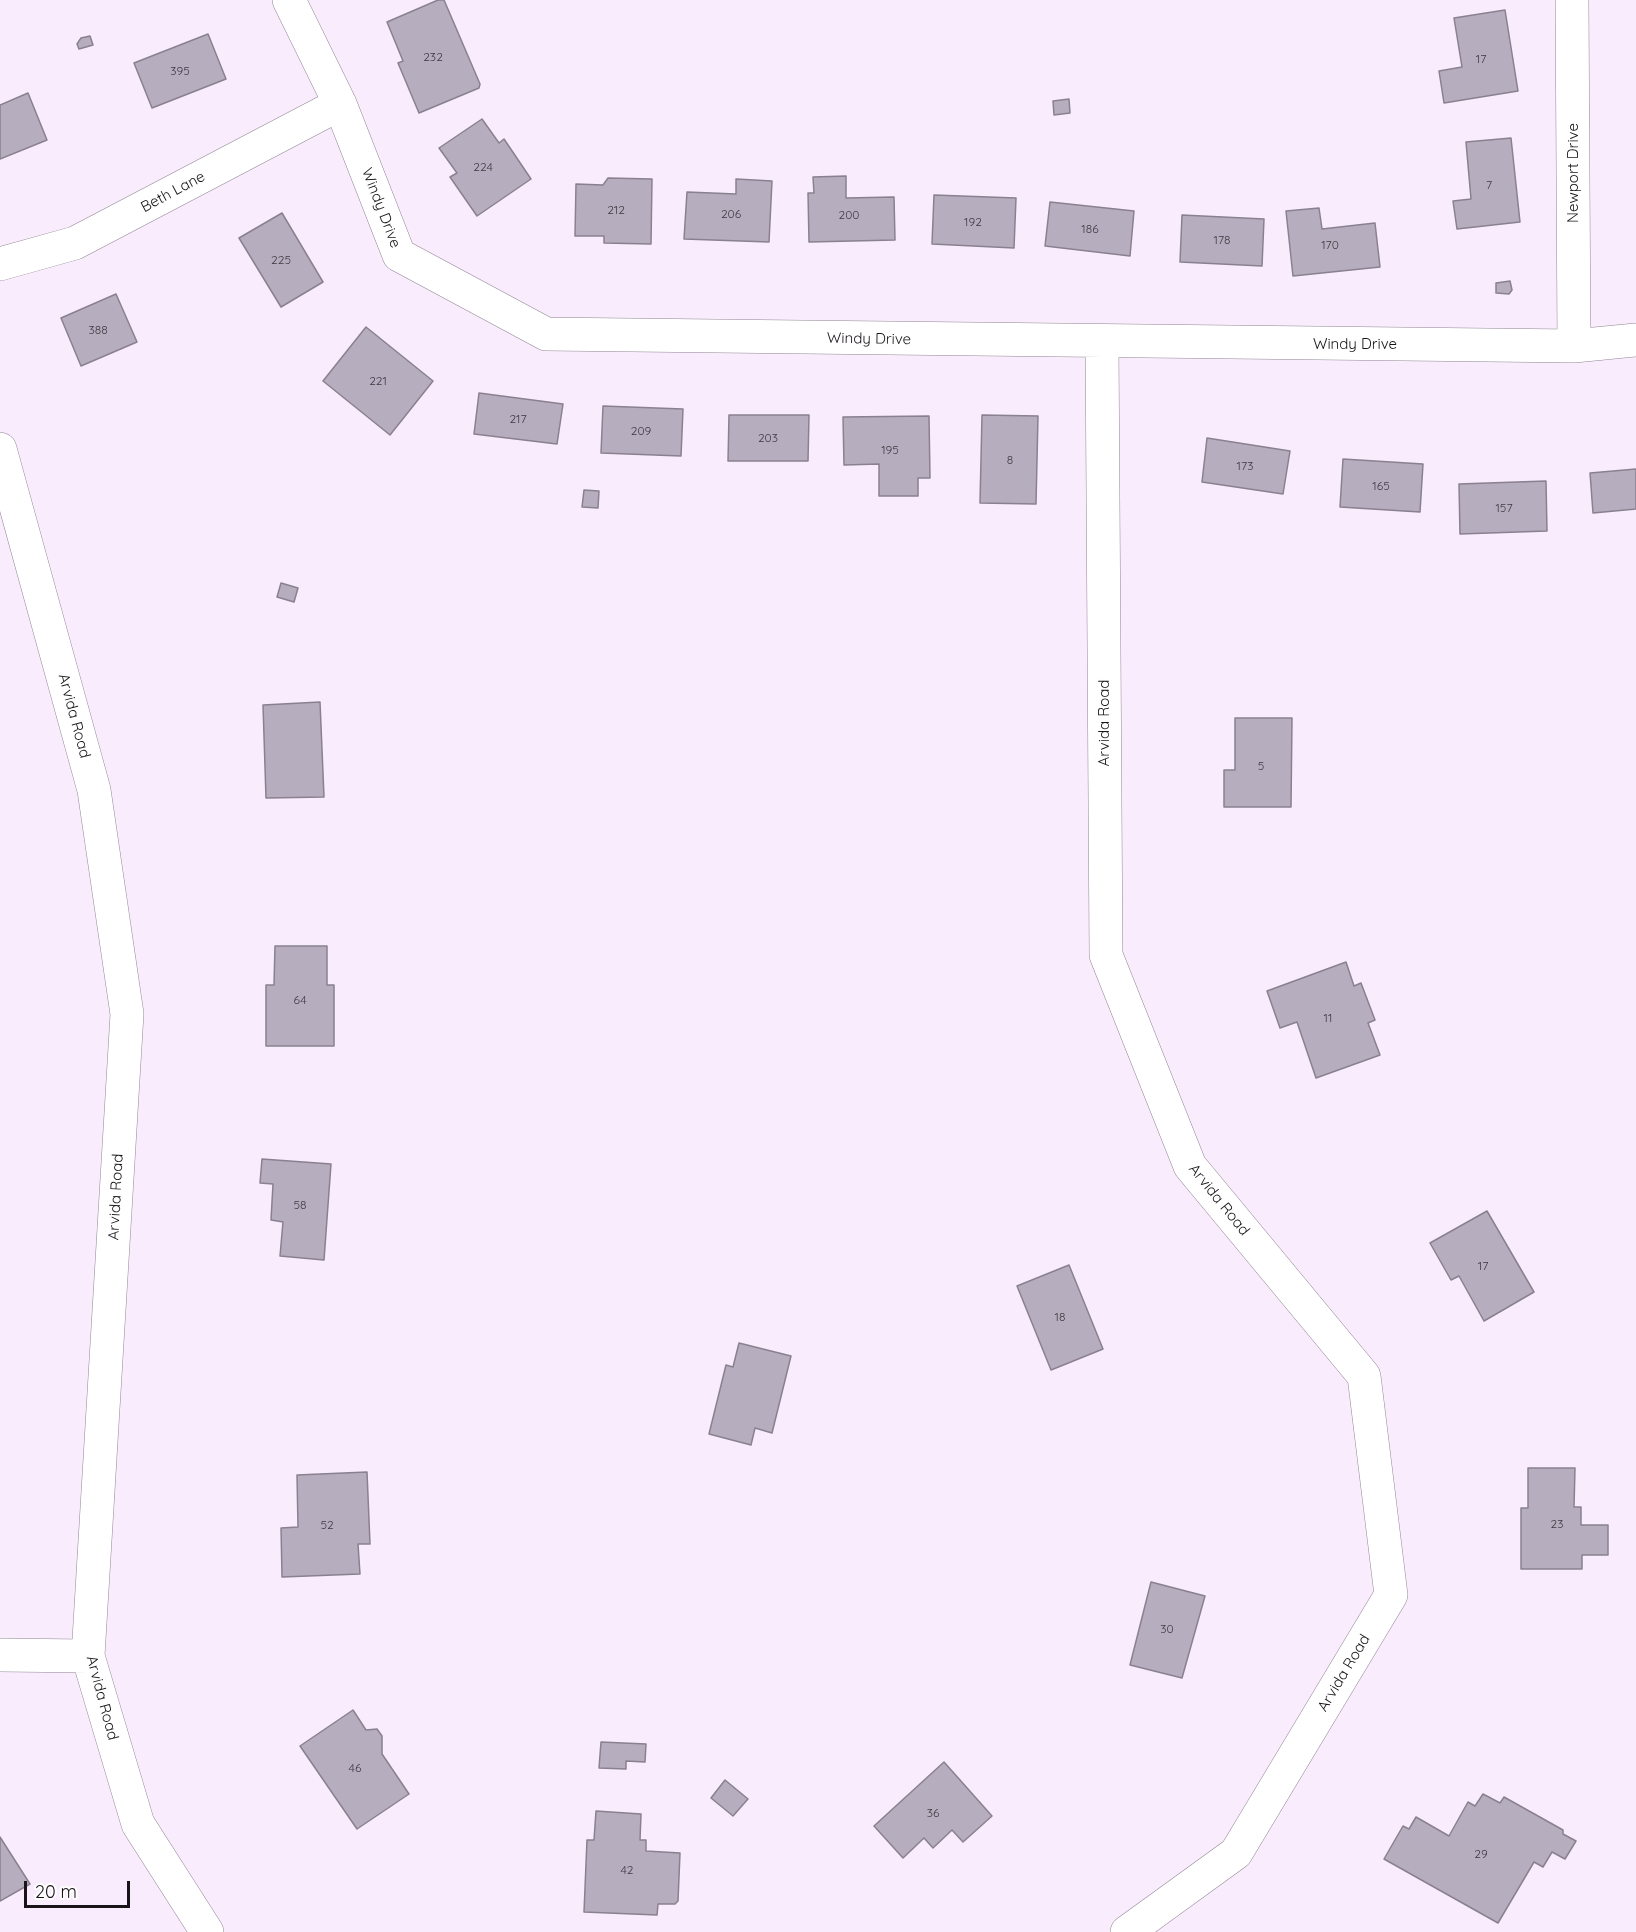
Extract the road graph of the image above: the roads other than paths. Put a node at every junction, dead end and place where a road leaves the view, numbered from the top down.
1 (289, 0) edge
2 (1572, 0) edge
3 (340, 104) junction
4 (0, 264) edge
5 (1636, 340) edge
6 (1102, 342) junction
7 (1574, 346) junction
8 (0, 449) edge
9 (0, 1655) edge
10 (88, 1656) junction
11 (207, 1932) edge
12 (1127, 1932) edge

1 - 3 street, Windy Drive
2 - 7 street, Newport Drive
3 - 4 street, Beth Lane
3 - 6 street, Windy Drive
5 - 7 street, Windy Drive
6 - 7 street, Windy Drive
6 - 12 street, Arvida Road
8 - 10 street, Arvida Road
9 - 10 street
10 - 11 street, Arvida Road

